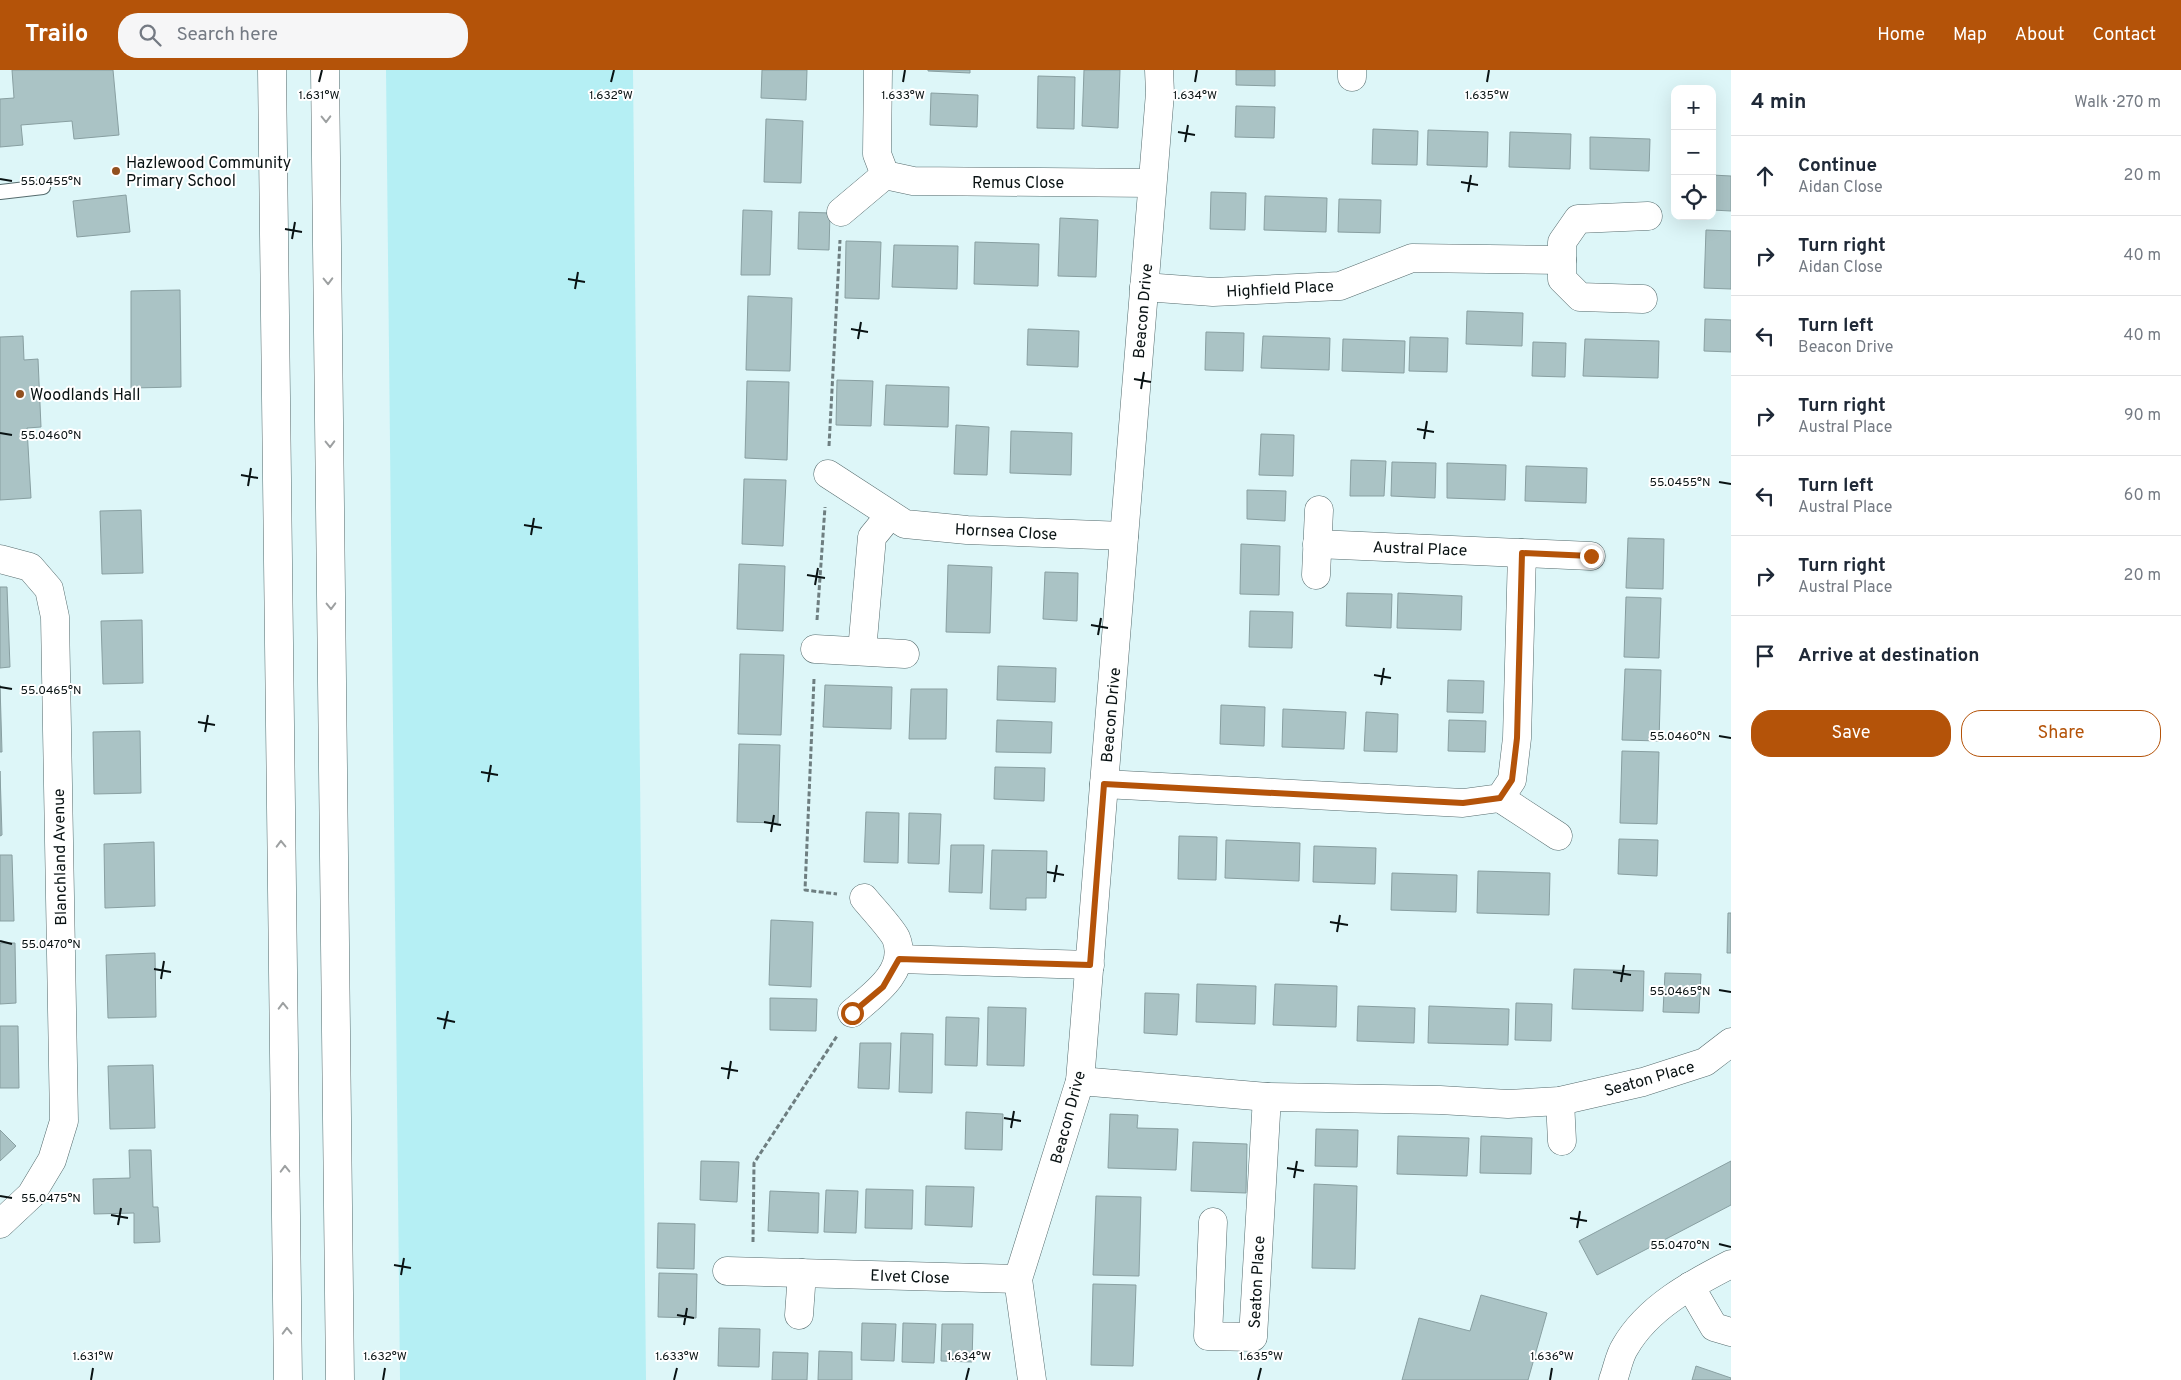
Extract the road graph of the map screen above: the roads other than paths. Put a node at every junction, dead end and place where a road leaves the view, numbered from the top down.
1 (272, 70) edge
2 (325, 70) edge
3 (878, 70) edge
4 (1159, 70) edge
5 (885, 175) junction
6 (1152, 183) junction
7 (43, 187) dead end
8 (0, 192) edge
9 (841, 212) road end
10 (1648, 216) dead end
11 (1562, 260) junction
12 (1144, 287) junction
13 (1643, 299) dead end
14 (828, 474) road end
15 (1319, 510) dead end
16 (890, 515) junction
17 (1124, 536) junction
18 (1317, 544) junction
19 (1522, 553) junction
20 (1591, 556) dead end
21 (0, 559) edge
22 (1316, 575) dead end
23 (815, 649) road end
24 (862, 652) junction
25 (905, 654) dead end
26 (1104, 784) junction
27 (1500, 798) junction
28 (1558, 836) dead end
29 (864, 898) road end
30 (899, 959) junction
31 (1090, 965) junction
32 (852, 1013) road end
33 (1731, 1042) edge
34 (1080, 1081) junction
35 (1267, 1096) junction
36 (1560, 1101) junction
37 (1562, 1141) dead end
38 (1213, 1222) dead end
39 (0, 1224) edge
40 (1731, 1264) edge
41 (727, 1271) road end
42 (802, 1273) junction
43 (1018, 1278) junction
44 (1690, 1286) junction
45 (800, 1315) dead end
46 (1731, 1332) edge
47 (288, 1380) edge
48 (340, 1380) edge
49 (1032, 1380) edge
50 (1613, 1380) edge

47 -> 1 main road
2 -> 48 main road
3 - 5 main road
4 - 6 main road, Beacon Drive
5 - 6 main road, Remus Close
5 - 9 main road
6 - 12 main road, Beacon Drive
7 - 8 lane
10 - 11 main road
11 - 12 main road, Highfield Place
11 - 13 main road
12 - 17 main road, Beacon Drive
14 - 16 main road, Hornsea Close
15 - 18 main road
16 - 17 main road, Hornsea Close
16 - 24 main road
17 - 26 main road, Beacon Drive
18 - 19 main road, Austral Place
18 - 22 main road
19 - 20 main road, Austral Place
19 - 27 main road
21 - 39 main road, Blanchland Avenue
23 - 24 main road
24 - 25 main road
26 - 27 main road
26 - 31 main road, Beacon Drive
27 - 28 main road
29 - 30 main road
30 - 31 main road
30 - 32 main road
31 - 34 main road, Beacon Drive
33 - 36 main road, Seaton Place
34 - 35 main road, Seaton Place
34 - 43 main road, Beacon Drive
35 - 36 main road, Seaton Place
35 - 38 main road, Seaton Place
36 - 37 main road
40 - 44 main road
41 - 42 main road, Elvet Close
42 - 43 main road, Elvet Close
42 - 45 main road
43 - 49 main road, Beacon Drive
44 - 46 main road
44 - 50 main road

